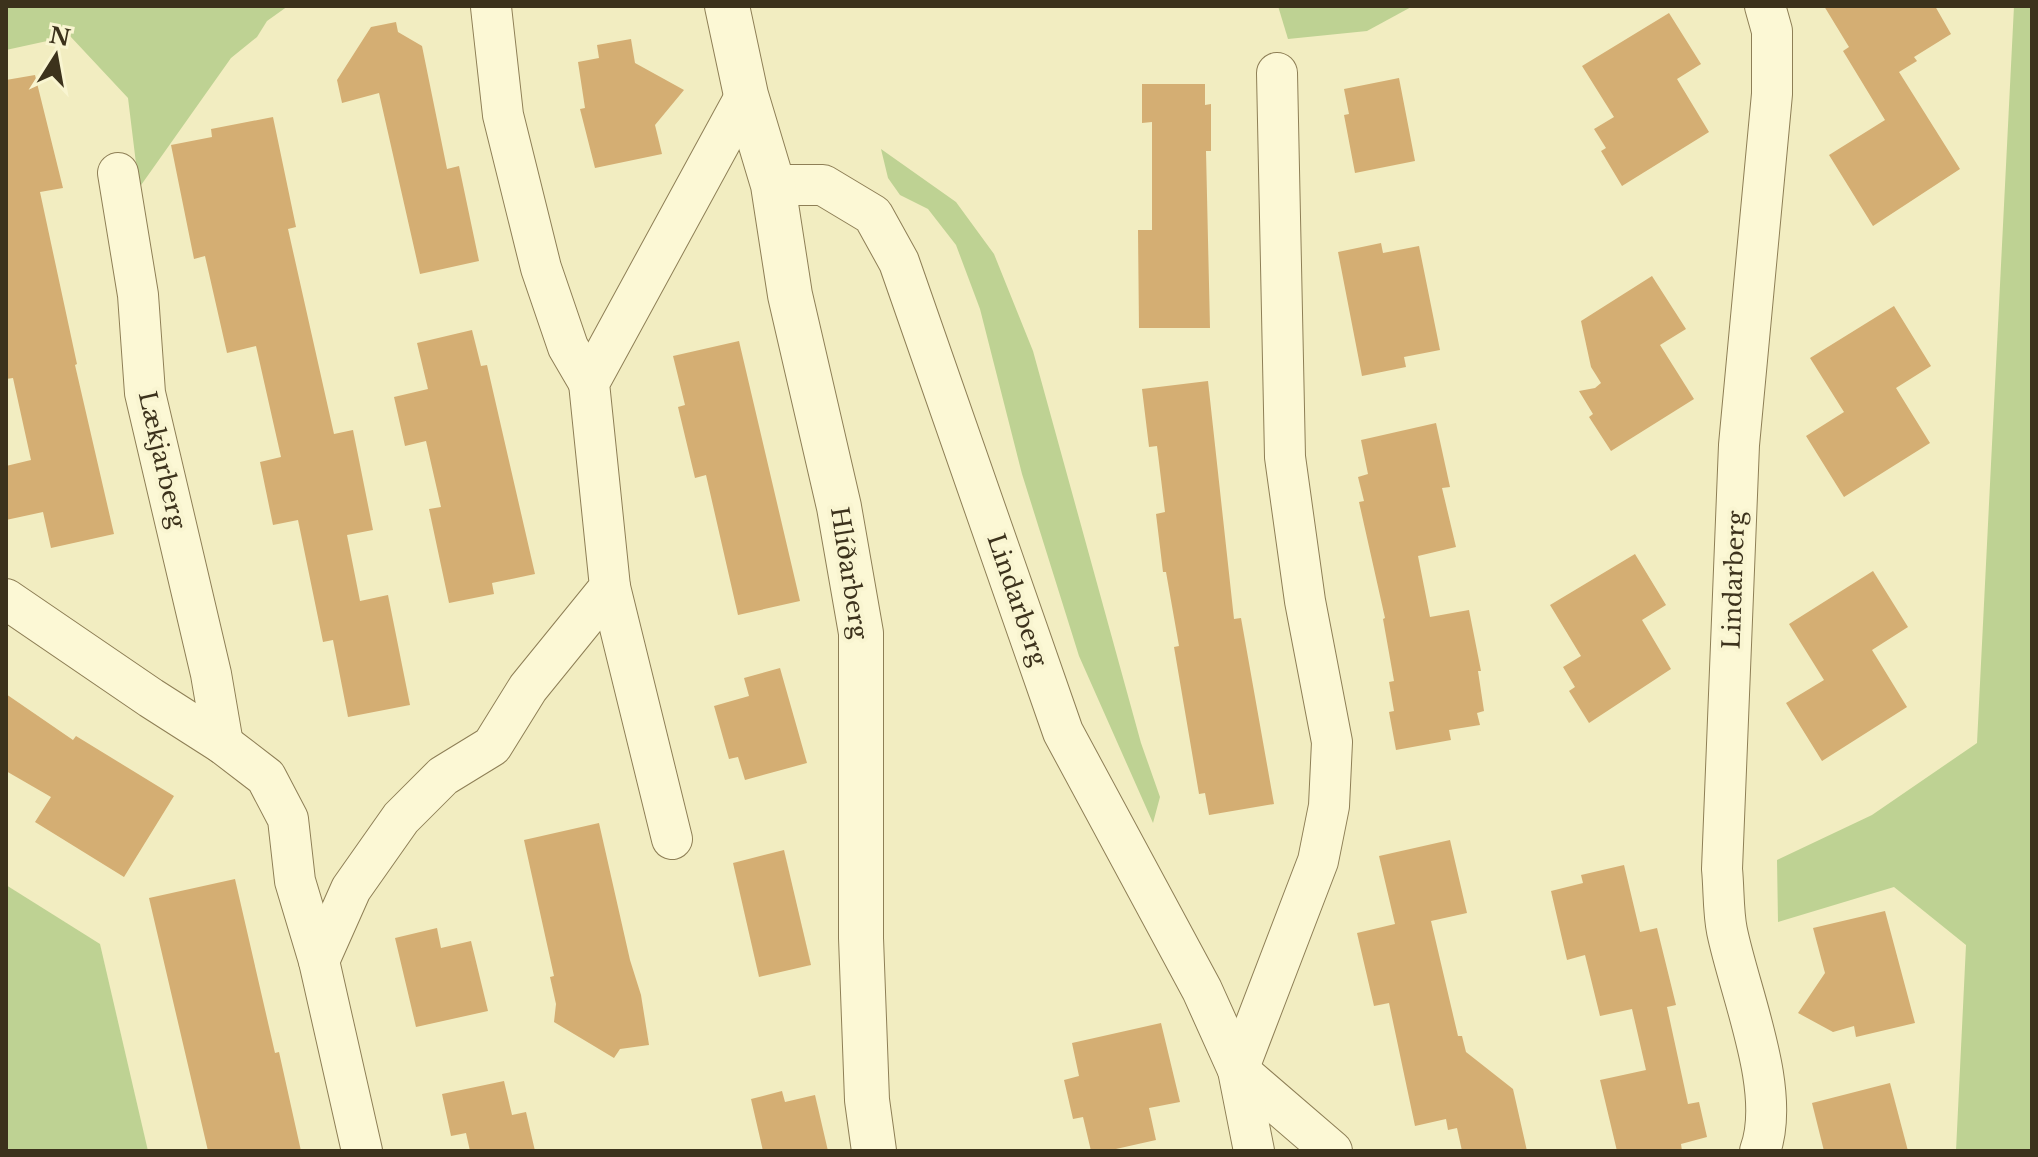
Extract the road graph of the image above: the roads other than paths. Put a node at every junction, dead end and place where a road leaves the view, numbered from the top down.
1 (727, 6) edge
2 (1765, 6) edge
3 (491, 7) edge
4 (1277, 73) dead end
5 (746, 95) junction
6 (118, 173) dead end
7 (773, 185) junction
8 (589, 383) junction
9 (610, 587) junction
10 (6, 599) edge
11 (223, 744) junction
12 (672, 839) dead end
13 (319, 961) junction
14 (1238, 1070) junction
15 (362, 1151) edge
16 (874, 1151) edge
17 (1254, 1151) edge
18 (1332, 1151) edge
19 (1760, 1151) edge

1 - 5 street, Hlíðarberg
2 - 19 street, Lindarberg
3 - 8 street
4 - 14 street
5 - 7 street, Hlíðarberg
5 - 8 street
6 - 11 street, Lækjarberg
7 - 14 street, Lindarberg
7 - 16 street, Hlíðarberg
8 - 9 street
9 - 12 street
9 - 13 street
10 - 11 street
11 - 13 street
13 - 15 street
14 - 17 street, Lindarberg
14 - 18 street, Lindarberg

